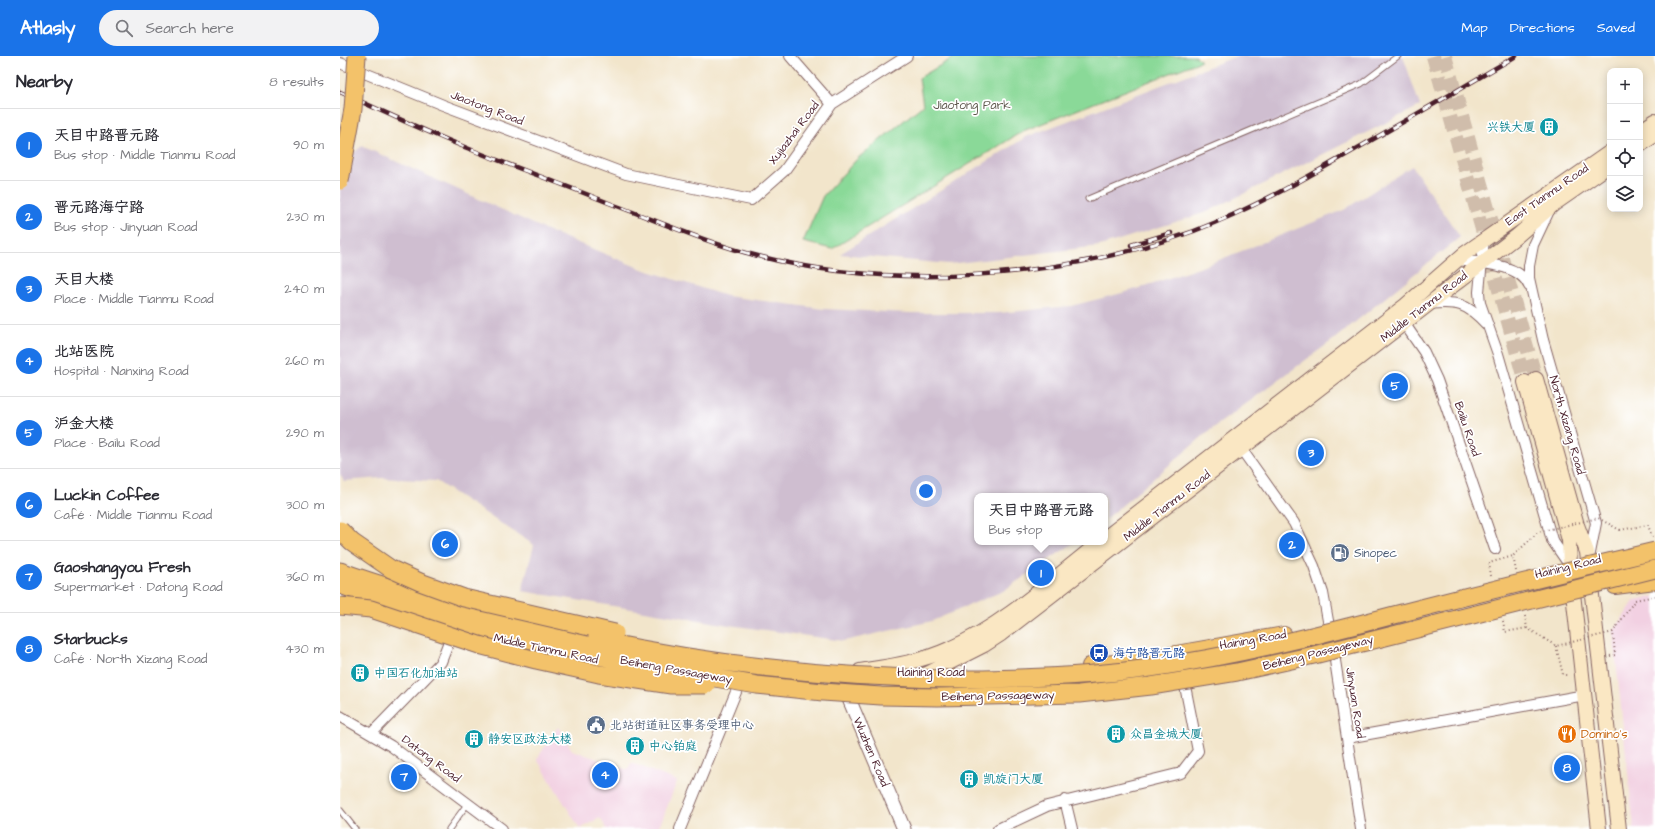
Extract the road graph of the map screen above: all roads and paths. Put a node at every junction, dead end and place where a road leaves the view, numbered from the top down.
1 (790, 56) edge
2 (907, 56) edge
3 (1398, 56) edge
4 (348, 60) edge
5 (832, 104) junction
6 (1655, 121) edge
7 (1643, 129) edge
8 (1655, 135) edge
9 (1643, 143) edge
10 (1607, 154) edge
11 (1607, 167) edge
12 (626, 174) joint
13 (340, 181) edge
14 (1088, 199) dead end
15 (1554, 204) junction
16 (1484, 239) junction
17 (1456, 260) junction
18 (1481, 263) junction
19 (1503, 267) junction
20 (1479, 286) junction
21 (1531, 289) junction
22 (1428, 304) junction
23 (1404, 323) junction
24 (1488, 326) junction
25 (1237, 444) junction
26 (340, 530) edge
27 (1108, 536) edge
28 (1096, 545) edge
29 (1655, 547) edge
30 (1495, 549) dead end
31 (1513, 556) junction
32 (1589, 562) junction
33 (340, 565) edge
34 (1570, 566) junction
35 (1655, 569) edge
36 (340, 570) edge
37 (1517, 578) dead end
38 (1655, 581) edge
39 (340, 585) edge
40 (1493, 585) junction
41 (340, 590) edge
42 (1592, 590) junction
43 (1573, 595) junction
44 (1655, 596) edge
45 (340, 606) edge
46 (1524, 614) dead end
47 (1329, 626) junction
48 (454, 628) junction
49 (1527, 628) junction
50 (1505, 632) dead end
51 (1613, 632) junction
52 (1556, 646) junction
53 (1334, 654) junction
54 (1615, 655) dead end
55 (757, 667) junction
56 (933, 672) junction
57 (842, 674) junction
58 (1563, 675) dead end
59 (757, 685) junction
60 (1185, 686) junction
61 (738, 687) junction
62 (1585, 695) junction
63 (849, 699) junction
64 (340, 716) edge
65 (372, 733) junction
66 (1347, 738) junction
67 (1065, 800) junction
68 (468, 804) junction
69 (340, 810) edge
70 (355, 829) edge
71 (449, 829) edge
72 (502, 829) edge
73 (680, 829) edge
74 (904, 829) edge
75 (998, 829) edge
76 (1072, 829) edge
77 (1361, 829) edge
78 (1599, 829) edge
79 (1619, 829) edge

1 - 5 street, Xujiazhai Road
2 - 5 street
3 - 14 lane
4 - 12 street, Jiaotong Road
4 - 13 highway, bridge
5 - 12 street, Xujiazhai Road
6 - 7 main road
8 - 9 main road
10 - 16 main road, East Tianmu Road
11 - 15 main road, East Tianmu Road
15 - 18 main road, Middle Tianmu Road
15 - 21 street, North Xizang Road
16 - 17 main road, Middle Tianmu Road
16 - 18 street, North Xizang Road
17 - 18 street, North Xizang Road
17 - 25 main road, Middle Tianmu Road
18 - 19 street, North Xizang Road
18 - 20 street, North Xizang Road
18 - 22 main road, Middle Tianmu Road
19 - 20 street
19 - 21 street, North Xizang Road
20 - 24 street, North Xizang Road
21 - 32 street, North Xizang Road
22 - 23 main road, Middle Tianmu Road
22 - 24 street
23 - 25 main road, Middle Tianmu Road
23 - 30 street, Bailu Road
24 - 34 street, North Xizang Road
25 - 27 main road, Middle Tianmu Road
25 - 47 street, Jinyuan Road
25 - 56 main road, Middle Tianmu Road
26 - 55 highway, bridge
28 - 57 main road, Middle Tianmu Road
29 - 31 path, bridge
29 - 32 main road, Haining Road
29 - 55 highway, Beiheng Passageway, bridge
31 - 37 path, bridge
31 - 40 path
32 - 34 main road, Haining Road
32 - 34 main road, North Xizang Road
32 - 42 main road, North Xizang Road
33 - 57 main road, Middle Tianmu Road
34 - 40 main road, Haining Road
34 - 43 main road, North Xizang Road
35 - 59 highway, Beiheng Passageway, bridge
36 - 55 highway, Beiheng Passageway, bridge
38 - 42 main road
39 - 59 highway, Beiheng Passageway, bridge
40 - 47 main road, Haining Road
41 - 48 main road, Middle Tianmu Road
42 - 43 main road
42 - 79 main road, North Xizang Road
43 - 53 main road
43 - 62 main road, North Xizang Road
44 - 51 path, bridge
45 - 59 highway, bridge
46 - 49 path, bridge
47 - 53 street, Jinyuan Road
47 - 56 main road, Haining Road
48 - 61 main road, Middle Tianmu Road
48 - 65 street
49 - 50 path
49 - 52 path, bridge
51 - 52 path, bridge
51 - 54 path
52 - 58 path
53 - 60 main road
53 - 66 street, Jinyuan Road
56 - 57 main road, Haining Road
56 - 63 main road, Middle Tianmu Road
57 - 63 street, Wuzhen Road
60 - 63 main road
60 - 67 street
61 - 63 main road, Middle Tianmu Road
61 - 73 street
62 - 66 street
62 - 78 main road, North Xizang Road
63 - 74 street, Wuzhen Road
64 - 65 street, Datong Road
65 - 68 street, Datong Road
66 - 77 street, Jinyuan Road
67 - 75 street
67 - 76 street
68 - 71 lane
68 - 72 street, Datong Road
69 - 70 lane

